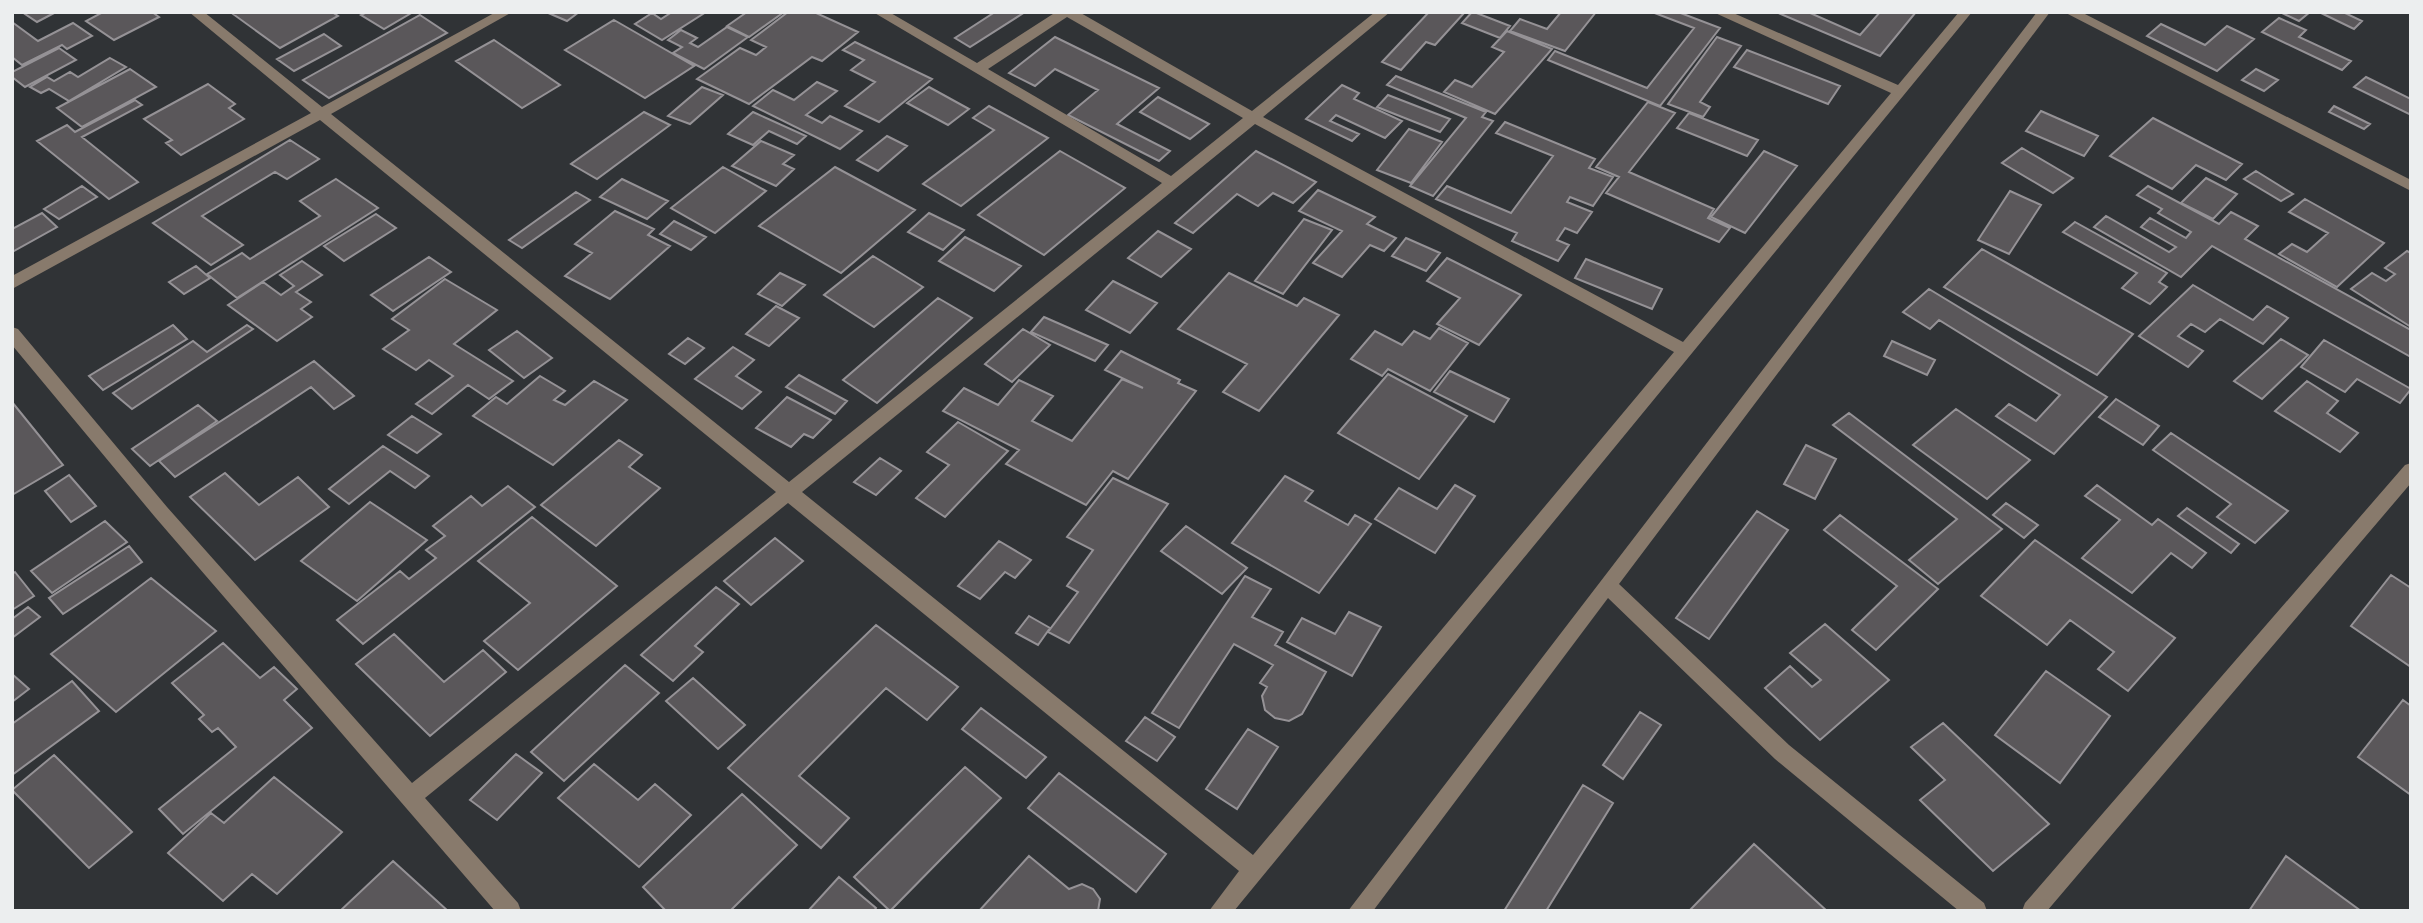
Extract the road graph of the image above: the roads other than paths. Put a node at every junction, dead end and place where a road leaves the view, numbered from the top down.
1 (195, 12) edge
2 (506, 12) edge
3 (879, 12) edge
4 (1067, 12) edge
5 (1384, 12) edge
6 (1719, 12) edge
7 (1966, 12) edge
8 (2044, 12) edge
9 (2070, 12) edge
10 (980, 68) junction
11 (1898, 90) junction
12 (322, 116) junction
13 (1251, 116) junction
14 (1171, 182) junction
15 (2411, 186) edge
16 (12, 283) edge
17 (12, 333) edge
18 (1684, 350) junction
19 (2411, 470) edge
20 (787, 494) junction
21 (1607, 585) junction
22 (411, 797) junction
23 (1255, 870) junction
24 (510, 911) edge
25 (1220, 911) edge
26 (1359, 911) edge
27 (1976, 911) edge
28 (2033, 911) edge

1 - 12 street
2 - 12 street
3 - 10 street
4 - 10 street
4 - 13 street
5 - 13 street
6 - 11 street
7 - 11 street
8 - 21 street
9 - 15 street
10 - 14 street
11 - 18 street
12 - 16 street
12 - 20 street
13 - 14 street
13 - 18 street
14 - 20 street
17 - 22 street
18 - 23 street
19 - 28 street
20 - 22 street
20 - 23 street
21 - 26 street
21 - 27 street
22 - 24 street
23 - 25 street

